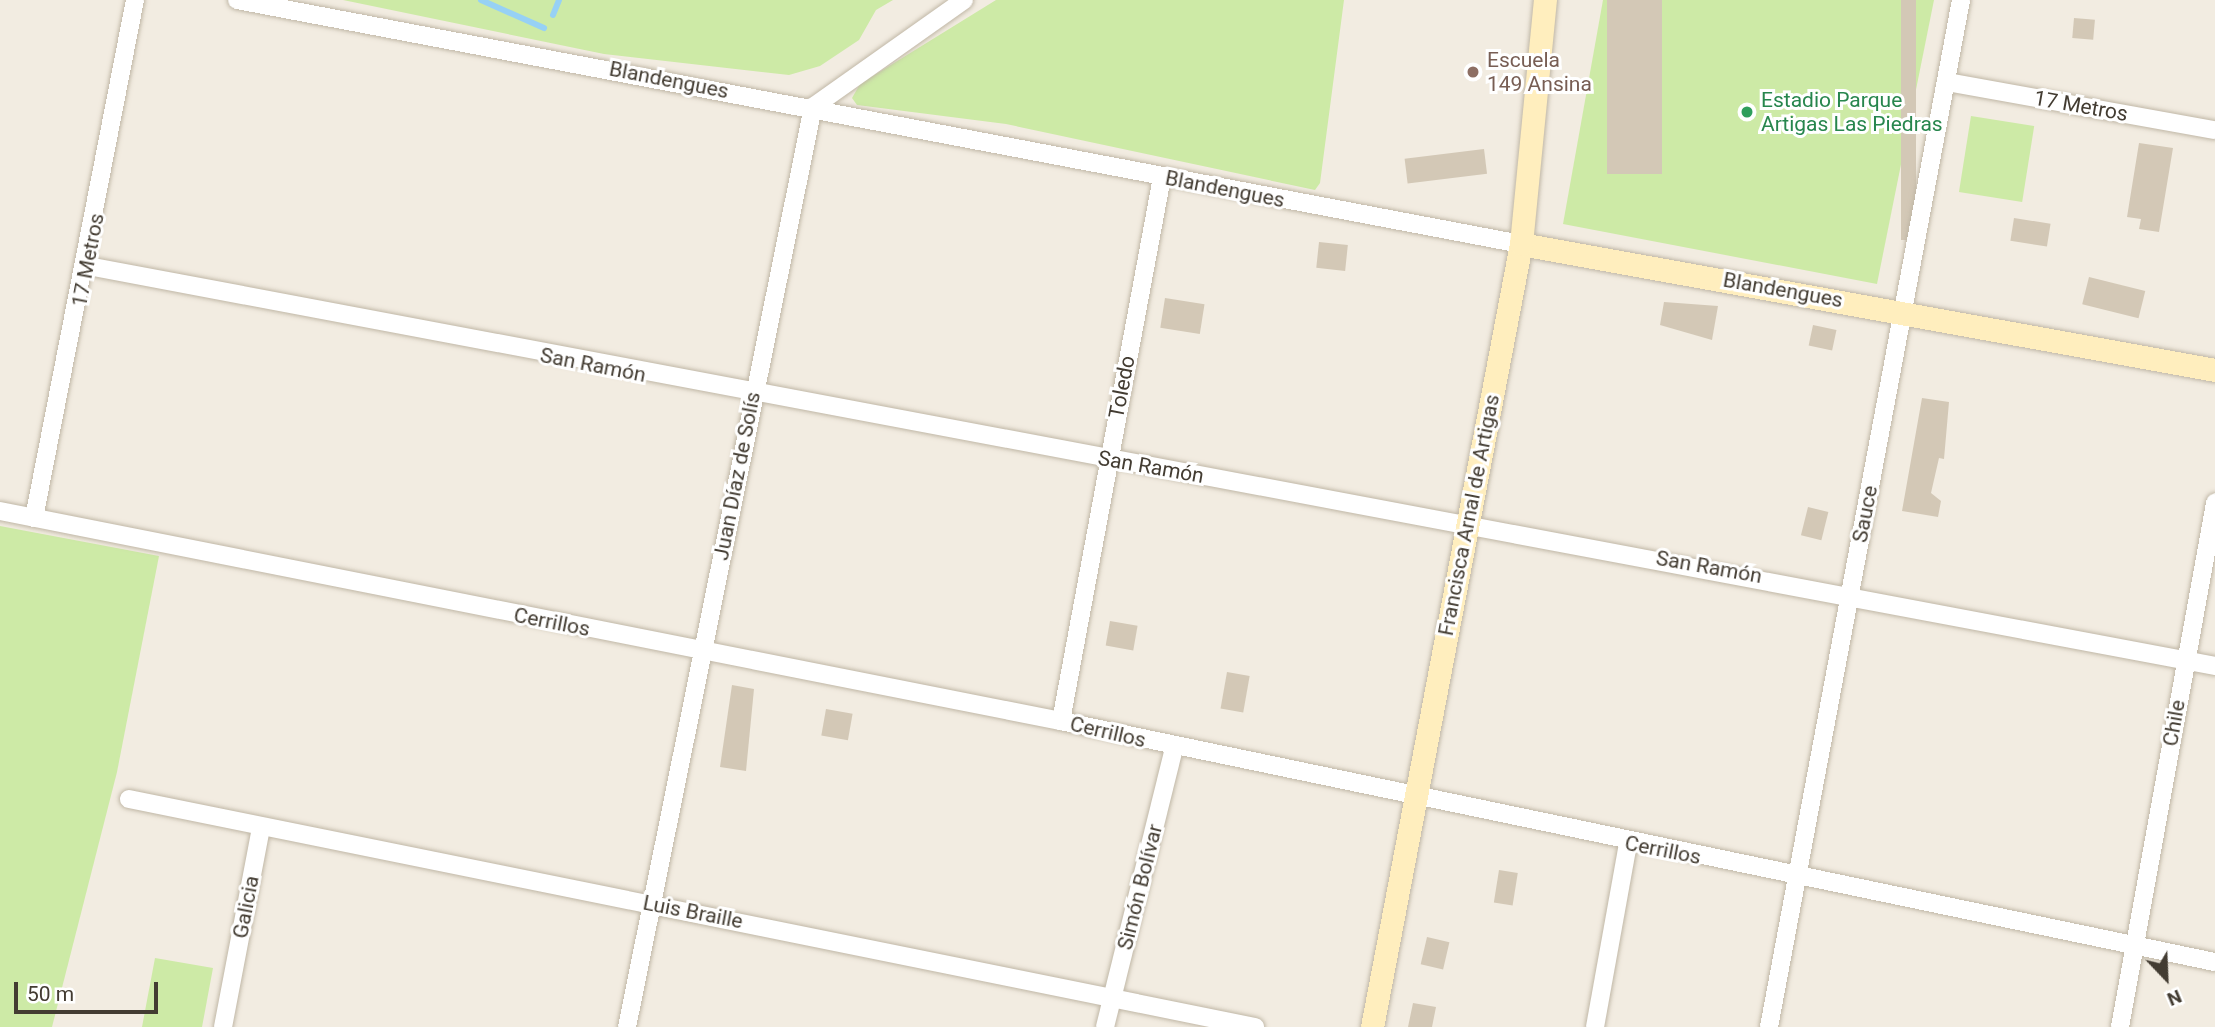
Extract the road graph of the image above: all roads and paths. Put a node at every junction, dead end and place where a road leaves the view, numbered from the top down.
1 (135, 0) edge
2 (237, 0) edge
3 (964, 0) edge
4 (1545, 0) edge
5 (1961, 0) edge
6 (1947, 82) junction
7 (813, 107) junction
8 (2215, 130) edge
9 (1162, 177) junction
10 (1521, 244) junction
11 (88, 266) junction
12 (1903, 312) junction
13 (2215, 370) edge
14 (753, 396) junction
15 (1108, 459) junction
16 (2215, 503) edge
17 (0, 511) edge
18 (34, 518) junction
19 (1468, 522) junction
20 (1850, 593) junction
21 (702, 652) junction
22 (2186, 660) junction
23 (2215, 666) edge
24 (1061, 721) junction
25 (1174, 748) junction
26 (130, 799) dead end
27 (1416, 799) junction
28 (261, 828) junction
29 (1628, 843) junction
30 (1797, 877) junction
31 (651, 904) junction
32 (2133, 944) junction
33 (2215, 962) edge
34 (1112, 997) junction
35 (223, 1027) edge
36 (626, 1027) edge
37 (1105, 1027) edge
38 (1255, 1027) edge
39 (1372, 1027) edge
40 (1595, 1027) edge
41 (1769, 1027) edge
42 (2120, 1027) edge

1 - 11 street, 17 Metros
2 - 7 street, Blandengues
3 - 7 street
4 - 10 street, Francisca Arnal de Artigas
5 - 6 street, Sauce
6 - 8 street, 17 Metros
6 - 12 street, Sauce
7 - 9 street, Blandengues
7 - 14 street, Juan Díaz de Solís
9 - 10 street, Blandengues
9 - 15 street, Toledo
10 - 12 street, Blandengues
10 - 19 street, Francisca Arnal de Artigas
11 - 14 street, San Ramón
11 - 18 street, 17 Metros
12 - 13 street, Blandengues
12 - 20 street, Sauce
14 - 15 street, San Ramón
14 - 21 street, Juan Díaz de Solís
15 - 19 street, San Ramón
15 - 24 street, Toledo
16 - 22 street, Chile
17 - 18 street, Cerrillos
18 - 21 street, Cerrillos
19 - 20 street, San Ramón
19 - 27 street, Francisca Arnal de Artigas
20 - 22 street, San Ramón
20 - 30 street, Sauce
21 - 24 street, Cerrillos
21 - 31 street, Juan Díaz de Solís
22 - 23 street, San Ramón
22 - 32 street, Chile
24 - 25 street, Cerrillos
25 - 27 street, Cerrillos
25 - 34 street, Simón Bolívar
26 - 28 street, Luis Braille
27 - 29 street, Cerrillos
27 - 39 street, Francisca Arnal de Artigas
28 - 31 street, Luis Braille
28 - 35 street, Galicia
29 - 30 street, Cerrillos
29 - 40 street
30 - 32 street, Cerrillos
30 - 41 street, Sauce
31 - 34 street, Luis Braille
31 - 36 street, Juan Díaz de Solís
32 - 33 street, Cerrillos
32 - 42 street
34 - 37 street, Simón Bolívar
34 - 38 street, Luis Braille

